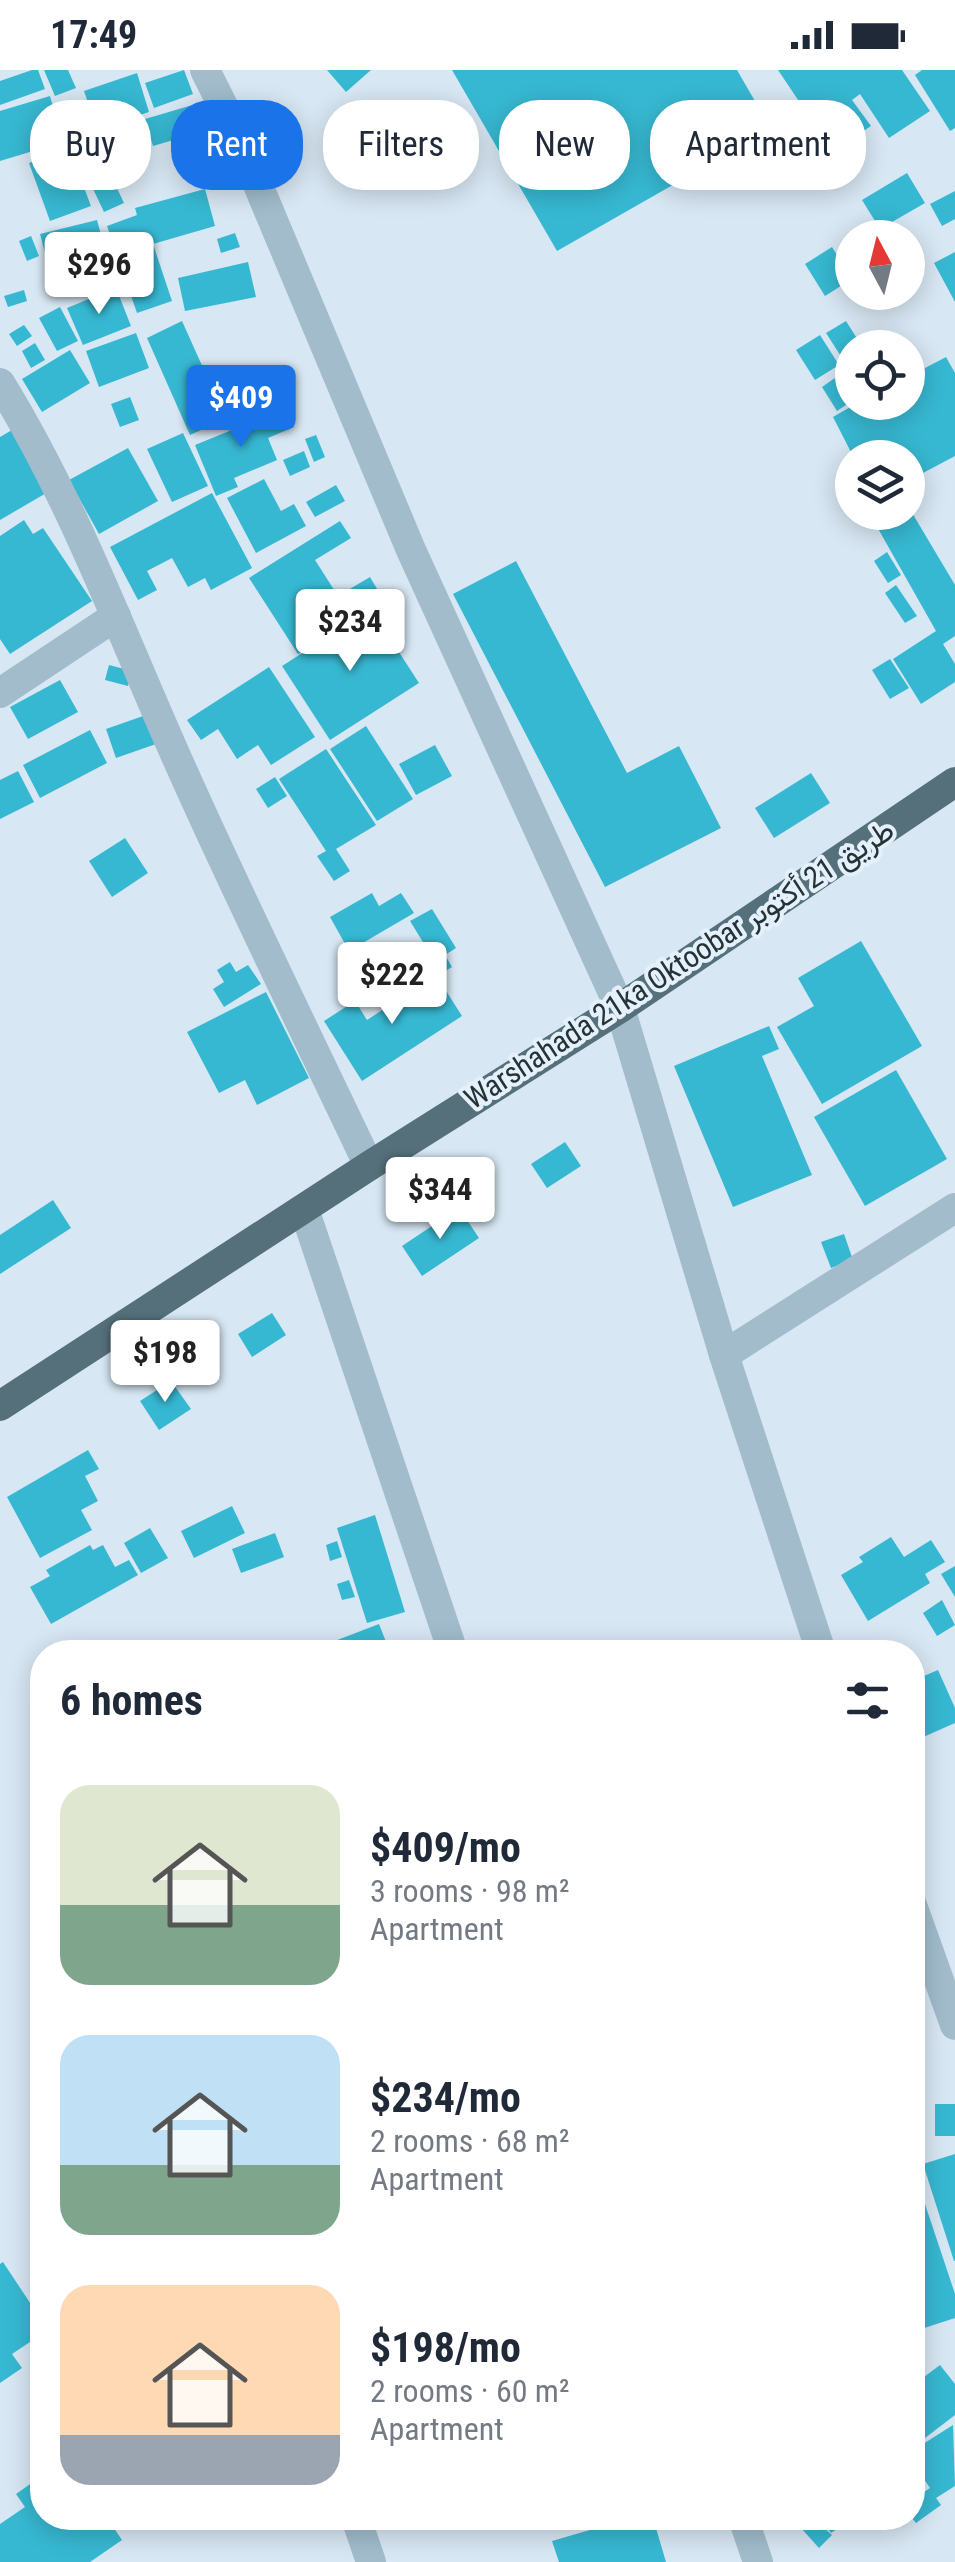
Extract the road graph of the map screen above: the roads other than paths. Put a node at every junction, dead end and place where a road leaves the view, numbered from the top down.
1 (205, 70) edge
2 (0, 384) edge
3 (116, 616) junction
4 (0, 693) edge
5 (955, 782) edge
6 (620, 1008) junction
7 (369, 1166) junction
8 (955, 1208) edge
9 (304, 1209) junction
10 (724, 1355) junction
11 (0, 1406) edge
12 (448, 1640) edge
13 (817, 1640) edge
14 (925, 1941) edge
15 (955, 2025) edge
16 (360, 2530) edge
17 (747, 2530) edge
18 (371, 2562) edge
19 (758, 2562) edge

1 - 6 street
2 - 3 street
3 - 4 street
3 - 7 street
5 - 6 main road, Warshahada 21ka Oktoobar طريق 21 أكتوبر
6 - 7 main road, Warshahada 21ka Oktoobar طريق 21 أكتوبر
6 - 10 street
7 - 9 main road, Warshahada 21ka Oktoobar طريق 21 أكتوبر
8 - 10 street
9 - 11 main road, Warshahada 21ka Oktoobar طريق 21 أكتوبر
9 - 12 street
10 - 13 street
14 - 15 street
16 - 18 street
17 - 19 street

